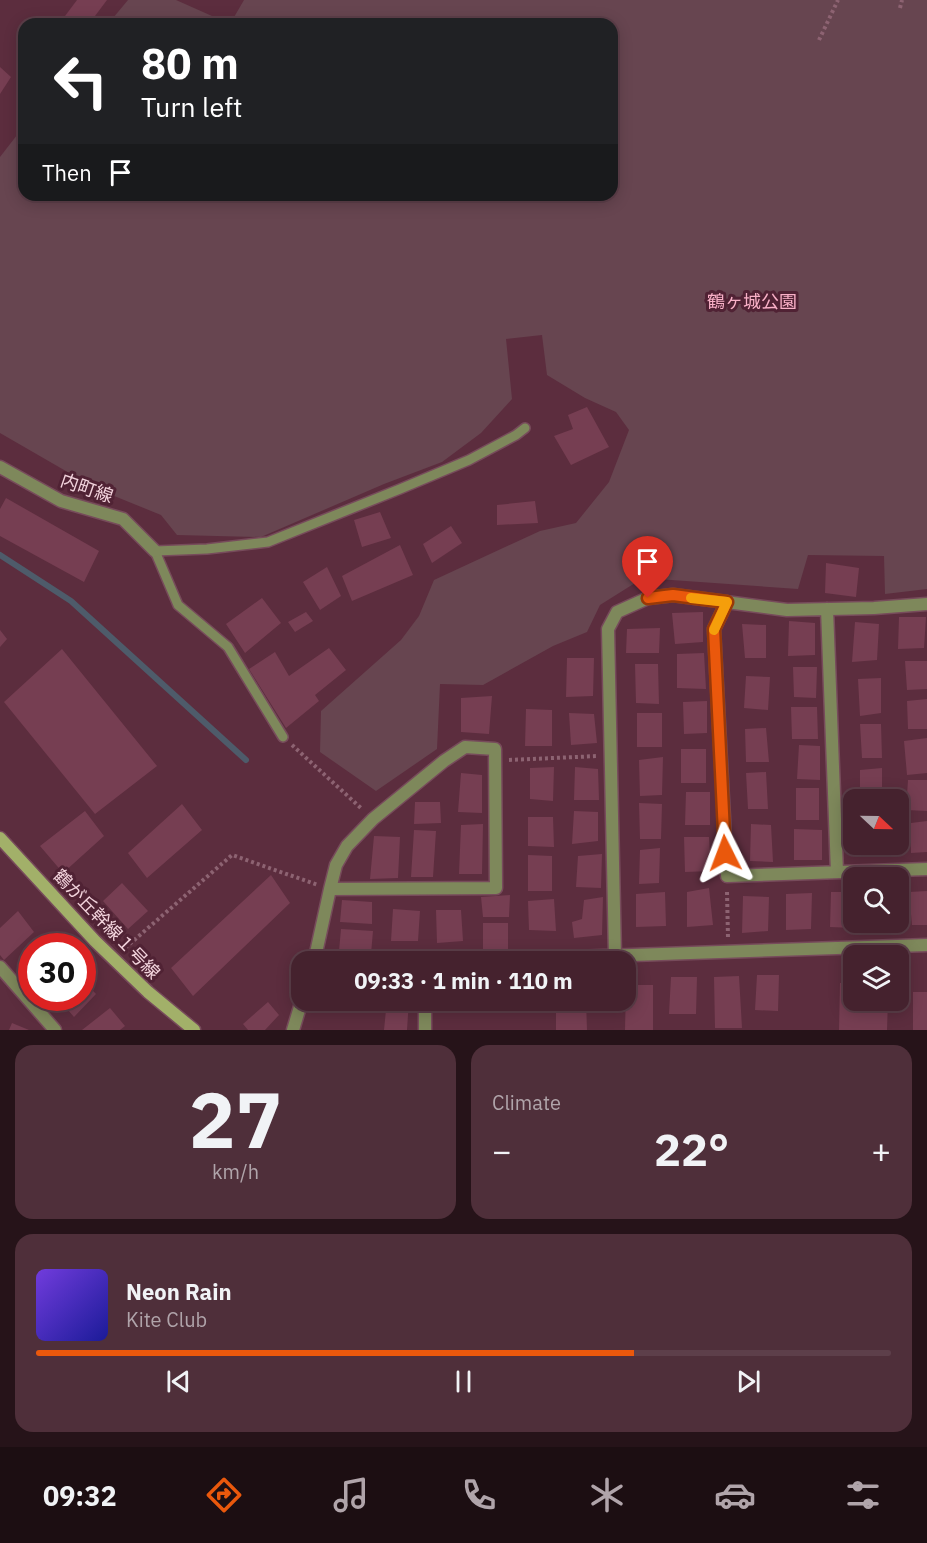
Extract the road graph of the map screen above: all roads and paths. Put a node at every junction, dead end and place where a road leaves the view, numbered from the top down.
1 (838, 0) edge
2 (902, 0) edge
3 (900, 8) dead end
4 (819, 40) dead end
5 (525, 428) dead end
6 (1, 470) edge
7 (155, 551) junction
8 (727, 602) junction
9 (927, 604) edge
10 (827, 609) junction
11 (283, 737) joint
12 (610, 756) junction
13 (495, 761) junction
14 (374, 819) junction
15 (0, 838) edge
16 (927, 869) edge
17 (837, 872) junction
18 (727, 876) junction
19 (330, 889) junction
20 (927, 945) edge
21 (316, 951) edge
22 (615, 951) edge
23 (728, 952) junction
24 (636, 955) edge
25 (114, 959) junction
26 (0, 967) edge
27 (299, 1011) edge
28 (425, 1011) edge
29 (55, 1030) edge
30 (194, 1030) edge
31 (293, 1030) edge
32 (425, 1030) edge

1 - 4 path
2 - 3 path
5 - 7 lane
6 - 7 street, 内町線
7 - 11 lane
8 - 10 street
8 - 12 street
8 - 18 street
9 - 10 street
10 - 17 street
11 - 14 path
12 - 13 path
12 - 22 street
13 - 14 street
13 - 19 street
14 - 19 street
15 - 25 street, 鶴が丘幹線１号線
16 - 17 street
17 - 18 street
18 - 23 path
19 - 21 street
19 - 25 path
20 - 23 street
23 - 24 street
25 - 30 street, 鶴が丘幹線１号線
26 - 29 street
27 - 31 street
28 - 32 street

